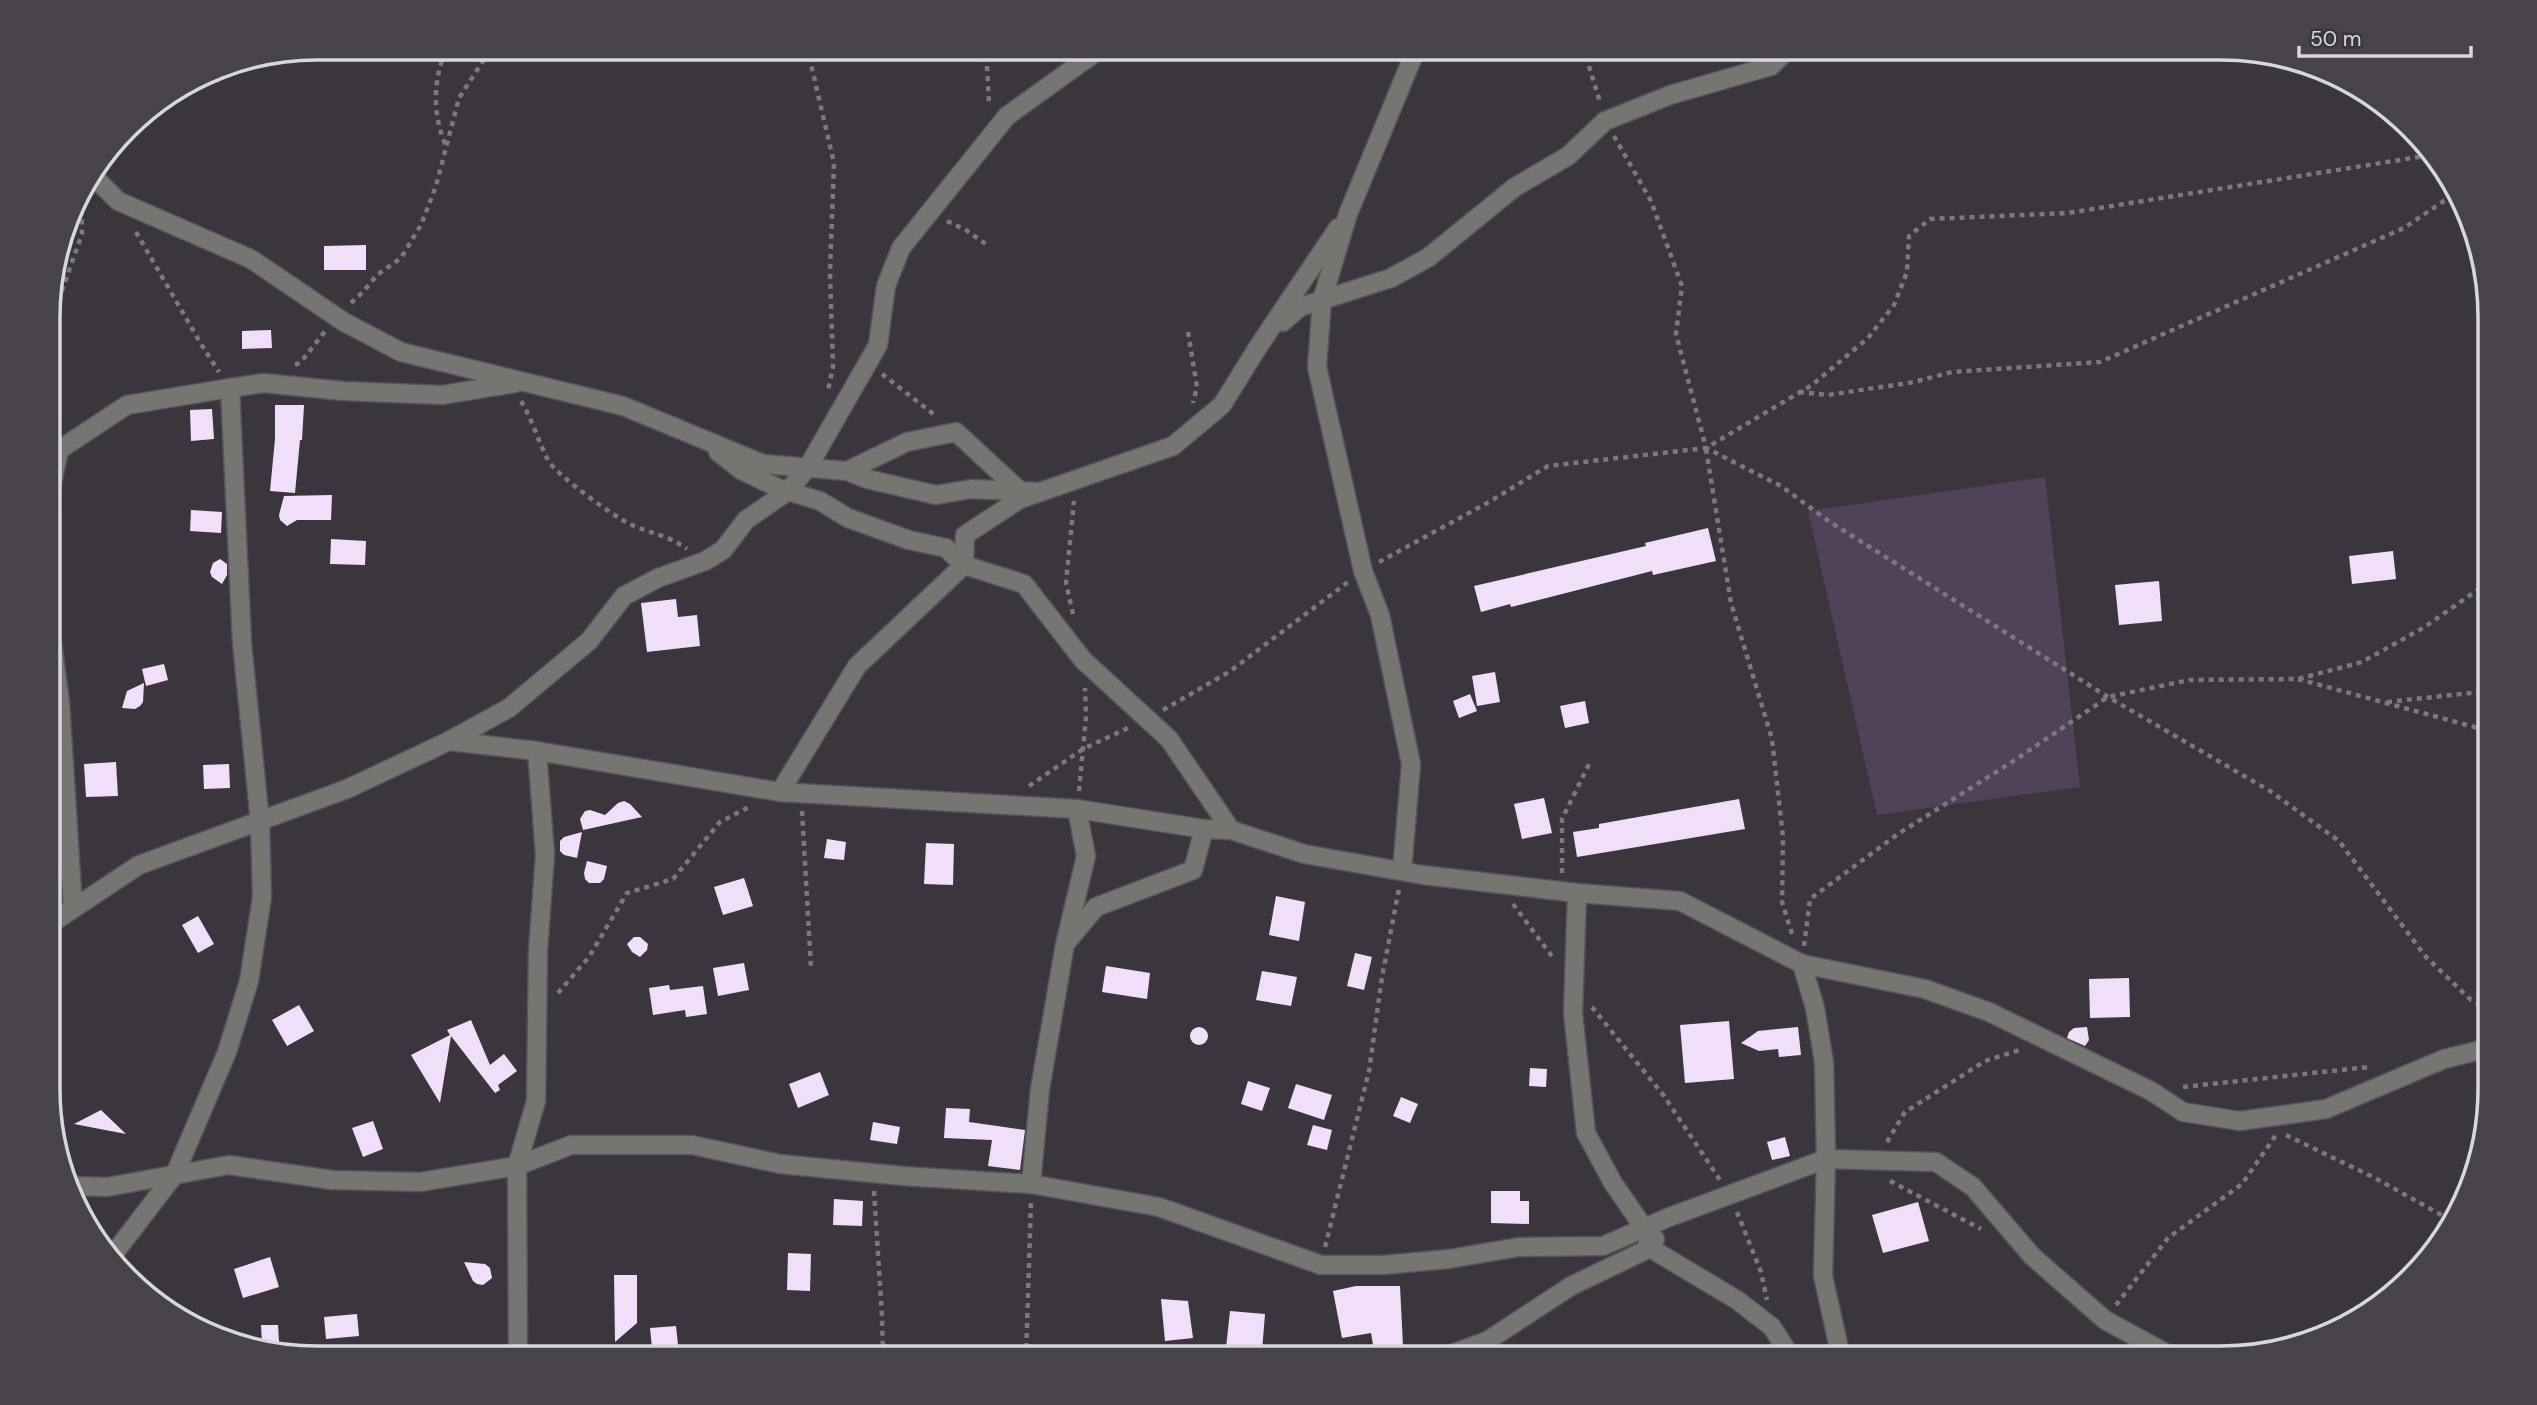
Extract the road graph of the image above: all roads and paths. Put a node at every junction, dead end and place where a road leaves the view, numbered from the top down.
1 (441, 60) edge
2 (484, 60) edge
3 (810, 60) edge
4 (985, 60) edge
5 (1085, 60) edge
6 (1412, 60) edge
7 (1587, 60) edge
8 (1777, 60) edge
9 (1605, 121) junction
10 (987, 141) junction
11 (445, 145) junction
12 (2421, 157) edge
13 (98, 181) edge
14 (2448, 198) edge
15 (118, 201) junction
16 (82, 213) edge
17 (1348, 214) junction
18 (926, 216) junction
19 (987, 244) dead end
20 (1322, 300) junction
21 (60, 301) edge
22 (337, 317) junction
23 (1188, 332) dead end
24 (878, 345) junction
25 (1258, 346) junction
26 (264, 383) junction
27 (513, 383) junction
28 (230, 388) junction
29 (828, 391) dead end
30 (1798, 392) junction
31 (1195, 428) junction
32 (956, 432) junction
33 (701, 439) junction
34 (60, 448) edge
35 (1706, 448) junction
36 (808, 467) junction
37 (847, 471) junction
38 (788, 491) junction
39 (1020, 491) junction
40 (1040, 492) junction
41 (705, 561) junction
42 (964, 565) junction
43 (1363, 571) junction
44 (2478, 590) edge
45 (2298, 679) junction
46 (2478, 692) edge
47 (2108, 698) junction
48 (60, 702) edge
49 (2383, 702) junction
50 (1147, 719) junction
51 (2478, 728) edge
52 (449, 741) junction
53 (537, 751) junction
54 (1590, 762) dead end
55 (779, 792) junction
56 (801, 793) junction
57 (1001, 805) junction
58 (1077, 809) junction
59 (260, 822) junction
60 (1204, 829) junction
61 (1231, 830) junction
62 (1402, 871) junction
63 (1498, 884) junction
64 (1570, 892) junction
65 (73, 908) junction
66 (60, 917) edge
67 (1065, 944) junction
68 (1802, 964) junction
69 (811, 968) dead end
70 (1574, 985) junction
71 (2478, 1003) edge
72 (537, 1018) junction
73 (2047, 1042) junction
74 (2478, 1051) edge
75 (2378, 1066) dead end
76 (2151, 1091) junction
77 (1826, 1160) junction
78 (1876, 1161) junction
79 (517, 1166) junction
80 (873, 1173) junction
81 (175, 1174) junction
82 (1885, 1178) dead end
83 (1031, 1184) junction
84 (79, 1186) edge
85 (1730, 1195) junction
86 (2443, 1216) edge
87 (1667, 1218) junction
88 (1644, 1228) junction
89 (1988, 1232) dead end
90 (1650, 1248) junction
91 (117, 1250) edge
92 (1321, 1265) junction
93 (2105, 1320) junction
94 (1772, 1327) junction
95 (518, 1346) edge
96 (883, 1346) edge
97 (1026, 1346) edge
98 (1474, 1346) edge
99 (1784, 1346) edge
100 (1839, 1346) edge
101 (2153, 1346) edge

1 - 11 path
2 - 11 path
3 - 29 path
4 - 10 path
5 - 10 street
6 - 17 street
7 - 9 path
8 - 9 street
9 - 20 street
9 - 35 path
10 - 18 street
11 - 22 path
12 - 30 path
13 - 15 street
14 - 30 path
15 - 22 street
15 - 28 path
16 - 21 path
17 - 20 street
17 - 25 street
18 - 19 path
18 - 24 street
20 - 25 street
20 - 43 street
22 - 26 path
22 - 27 street
23 - 31 path
24 - 32 path
24 - 36 street
25 - 31 street
26 - 27 street
26 - 28 street
27 - 33 street
27 - 41 path
28 - 34 street
28 - 59 street
30 - 35 path
31 - 40 street
32 - 37 street
32 - 39 street
33 - 36 street
33 - 38 street
35 - 43 path
35 - 47 path
35 - 68 path
36 - 37 street
36 - 38 street
37 - 39 street
38 - 41 street
38 - 42 street
39 - 40 street
40 - 42 street
41 - 52 street
42 - 50 street
42 - 55 street
43 - 50 path
43 - 62 street
44 - 45 path
45 - 47 path
45 - 49 path
46 - 49 path
47 - 68 path
47 - 71 path
48 - 65 street
49 - 51 path
50 - 57 path
50 - 61 street
52 - 53 street
52 - 59 street
53 - 55 street
53 - 72 street
54 - 64 path
55 - 56 street
55 - 72 path
56 - 57 street
56 - 69 path
57 - 58 street
58 - 60 street
58 - 67 street
59 - 65 street
59 - 81 street
60 - 61 street
60 - 67 street
61 - 62 street
62 - 63 street
62 - 92 path
63 - 64 street
63 - 70 path
64 - 68 street
64 - 70 street
65 - 66 street
67 - 83 street
68 - 73 street
68 - 77 street
70 - 85 path
70 - 88 street
72 - 79 street
73 - 76 street
73 - 78 path
74 - 76 street
75 - 76 path
77 - 78 street
77 - 85 street
77 - 100 street
78 - 93 street
79 - 80 street
79 - 81 street
79 - 95 street
80 - 83 street
80 - 96 path
81 - 84 street
81 - 91 street
82 - 89 path
83 - 92 street
83 - 97 path
85 - 87 street
85 - 94 path
86 - 93 path
87 - 88 street
87 - 90 street
88 - 90 street
88 - 92 street
90 - 94 street
90 - 98 street
93 - 101 street
94 - 99 street

